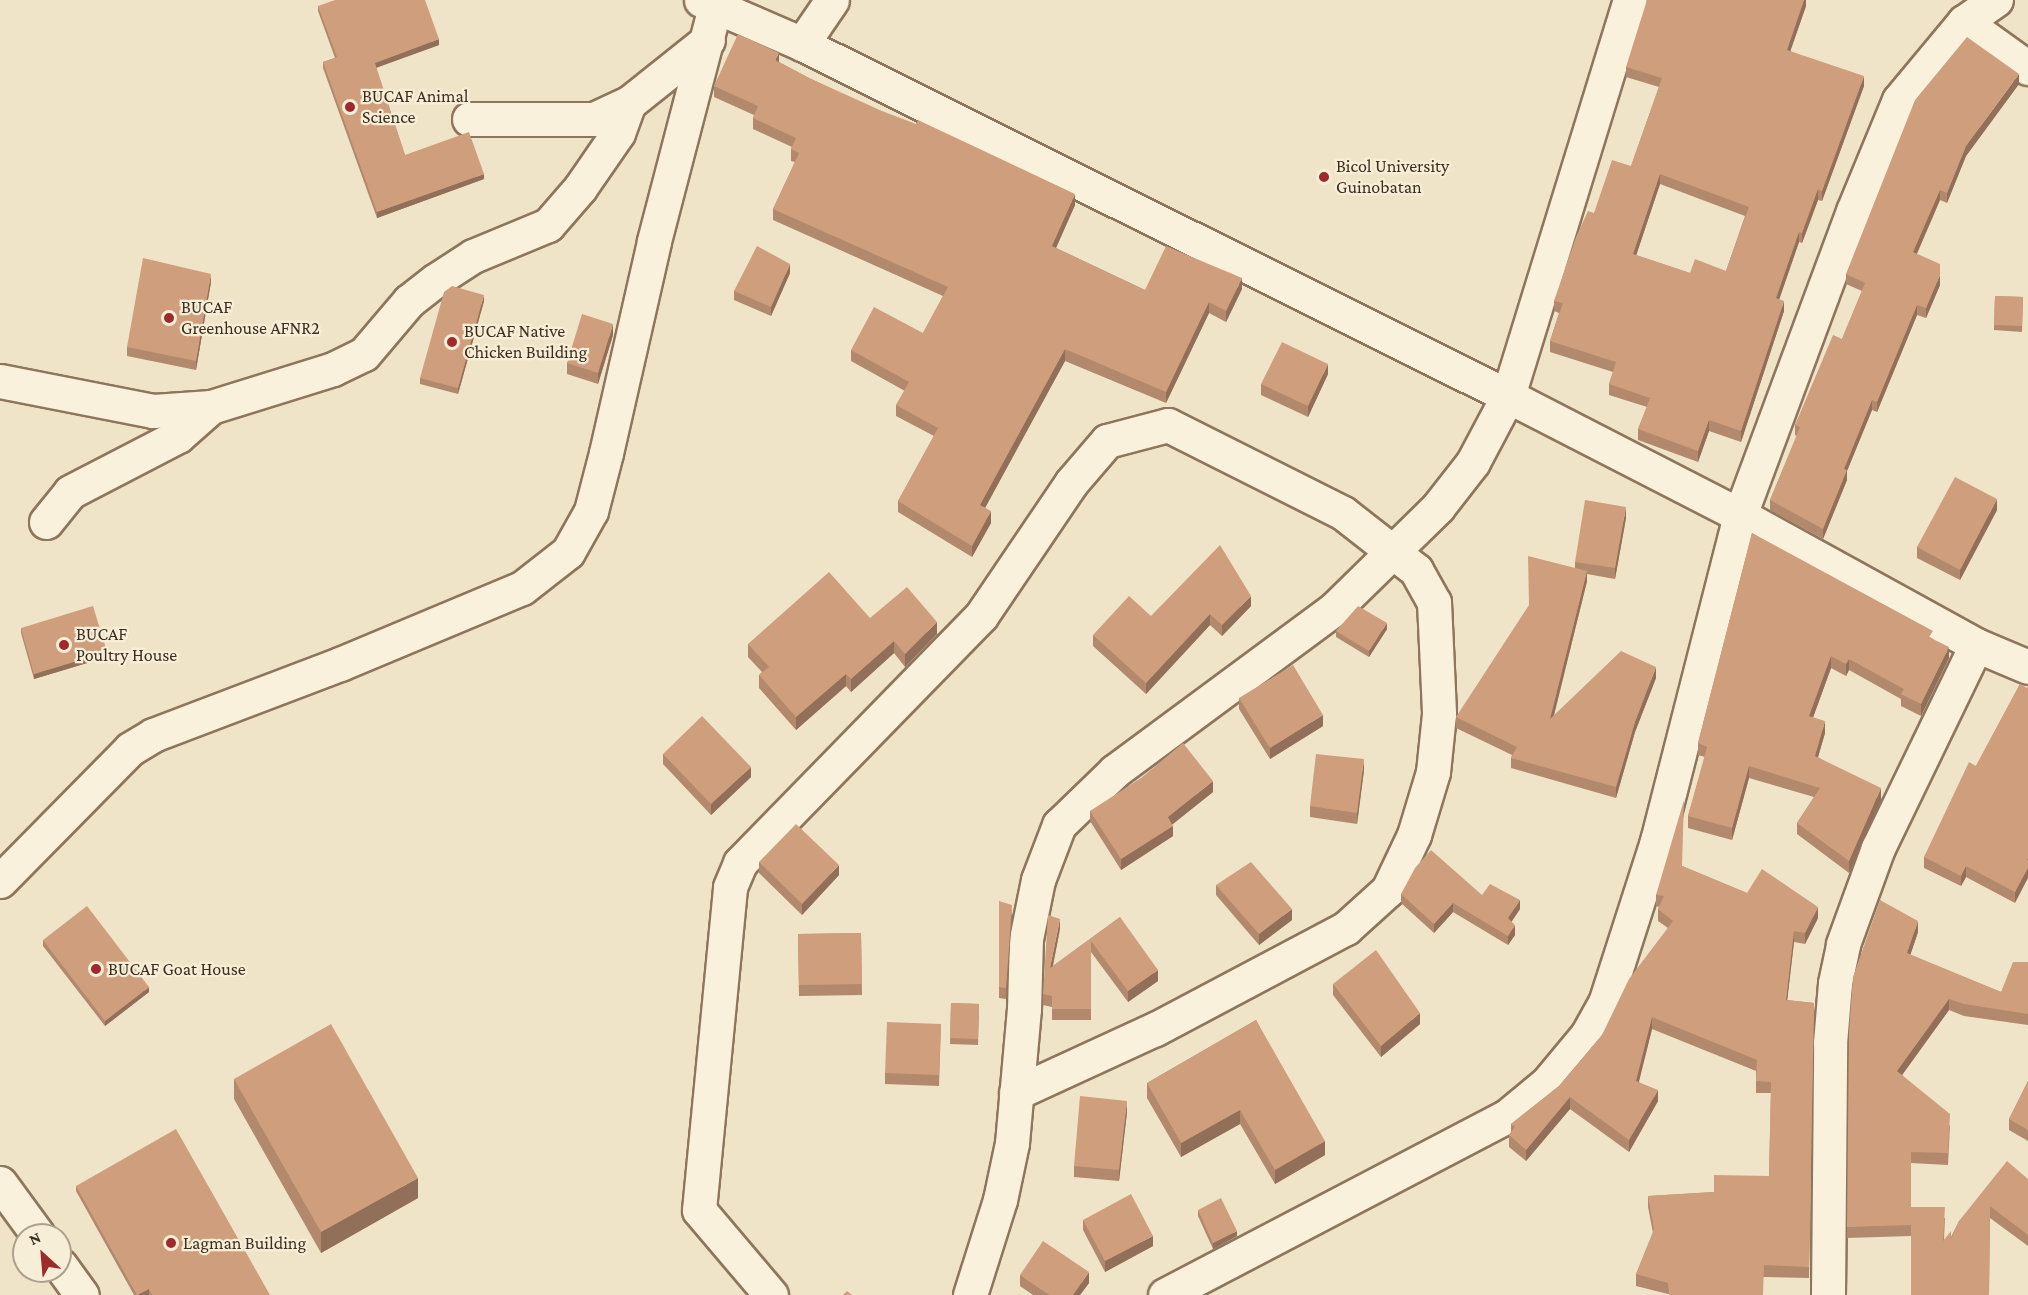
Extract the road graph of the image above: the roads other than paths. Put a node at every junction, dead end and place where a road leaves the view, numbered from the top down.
1 (832, 0) edge
2 (1630, 0) edge
3 (1996, 0) edge
4 (708, 3) edge
5 (1965, 22) junction
6 (708, 40) junction
7 (802, 45) junction
8 (2028, 68) edge
9 (629, 103) junction
10 (469, 119) dead end
11 (0, 381) edge
12 (1509, 396) junction
13 (211, 407) junction
14 (1740, 515) junction
15 (46, 522) dead end
16 (1395, 551) junction
17 (1976, 645) junction
18 (2028, 667) edge
19 (0, 880) edge
20 (1016, 1093) junction
21 (0, 1183) edge
22 (29, 1223) edge
23 (72, 1281) edge
24 (82, 1295) edge
25 (771, 1295) edge
26 (970, 1295) edge
27 (1165, 1295) edge
28 (1828, 1295) edge

1 - 7 street
2 - 12 street
3 - 5 street
4 - 6 street
4 - 7 street
5 - 8 street
5 - 14 street
6 - 9 street
6 - 19 street
7 - 12 street
9 - 10 street
9 - 13 street
11 - 13 street
12 - 14 street
12 - 16 street
13 - 15 street
14 - 17 street
14 - 27 street
16 - 20 street
16 - 20 street
16 - 25 street
17 - 18 street
17 - 28 street
20 - 26 street
21 - 22 street
23 - 24 street

